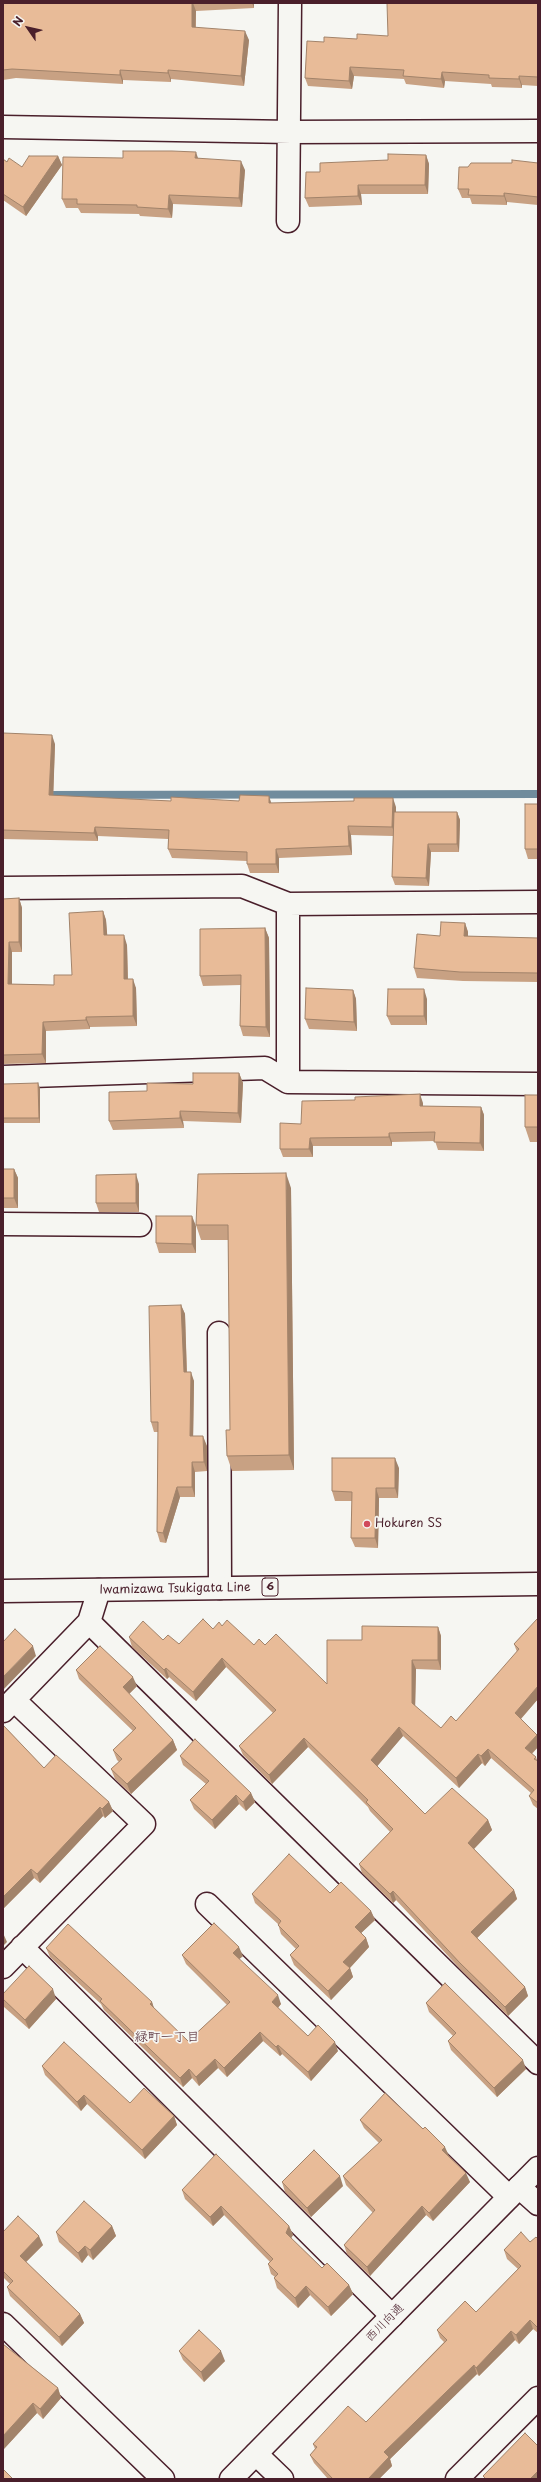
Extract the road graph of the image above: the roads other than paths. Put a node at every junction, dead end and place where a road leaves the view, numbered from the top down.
1 (290, 3) edge
2 (3, 127) edge
3 (538, 131) edge
4 (291, 132) junction
5 (288, 221) dead end
6 (3, 888) edge
7 (538, 902) edge
8 (288, 904) junction
9 (3, 1077) edge
10 (288, 1082) junction
11 (538, 1084) edge
12 (3, 1224) edge
13 (140, 1225) dead end
14 (219, 1333) dead end
15 (538, 1584) edge
16 (220, 1588) junction
17 (99, 1590) junction
18 (3, 1591) edge
19 (89, 1622) junction
20 (9, 1706) edge
21 (207, 1904) dead end
22 (22, 1947) junction
23 (3, 1967) edge
24 (538, 2063) edge
25 (538, 2168) edge
26 (514, 2192) junction
27 (538, 2204) edge
28 (392, 2316) junction
29 (3, 2324) edge
30 (538, 2398) edge
31 (256, 2454) junction
32 (163, 2479) edge
33 (231, 2479) edge
34 (282, 2479) edge
35 (457, 2479) edge

1 - 4 street
2 - 4 street
3 - 4 street
4 - 5 street
6 - 8 street
7 - 8 street
8 - 10 street
9 - 10 street
10 - 11 street
12 - 13 street
14 - 16 street
15 - 16 street, Iwamizawa Tsukigata Line / 6
16 - 17 street, Iwamizawa Tsukigata Line / 6
17 - 18 street, Iwamizawa Tsukigata Line / 6
17 - 19 street
19 - 20 street
19 - 24 street
20 - 22 street
21 - 26 street
22 - 23 street
22 - 28 street
25 - 26 street, 西川向通
26 - 27 street
26 - 28 street, 西川向通
28 - 31 street, 西川向通
29 - 32 street
30 - 35 street
31 - 33 street, 西川向通
31 - 34 street

